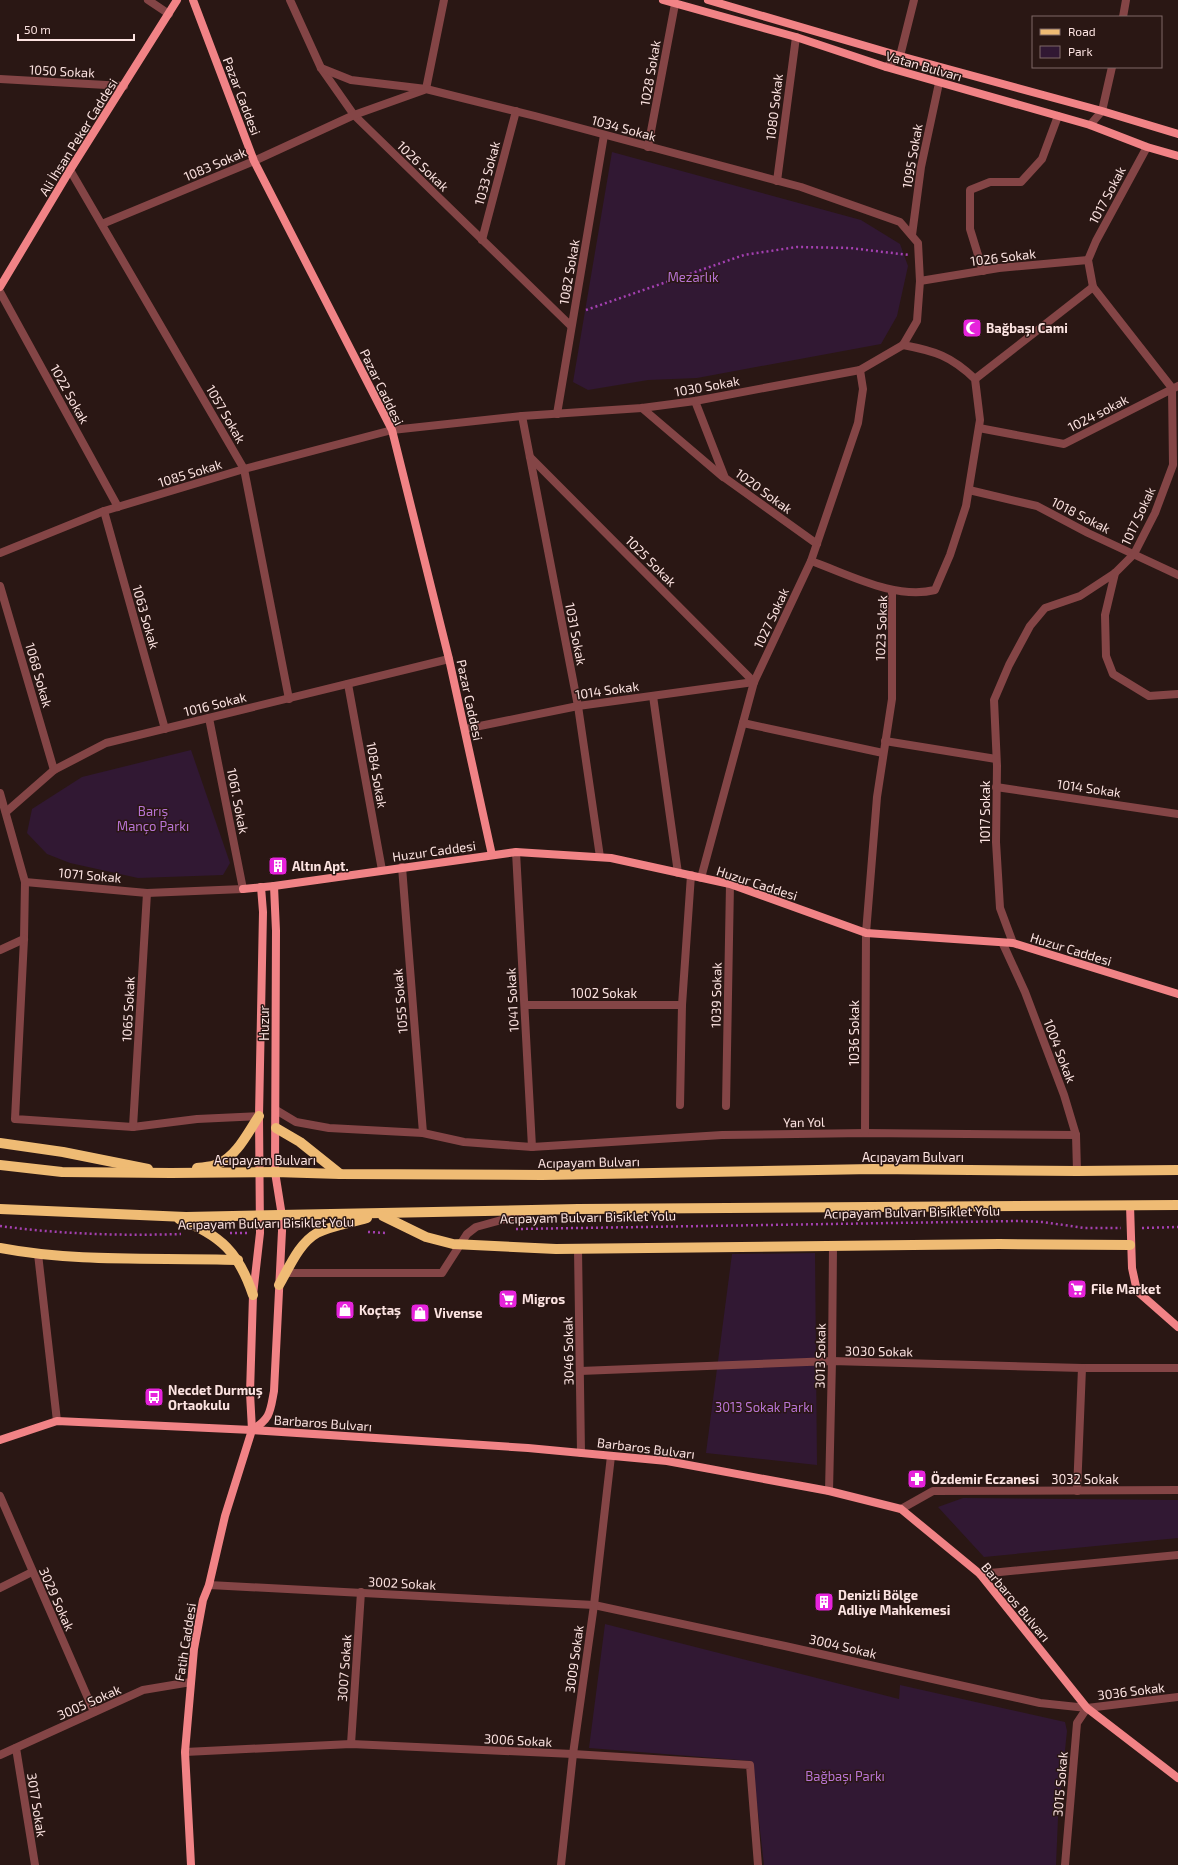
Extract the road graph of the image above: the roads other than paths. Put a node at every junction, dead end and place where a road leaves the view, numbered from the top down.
1 (148, 0) edge
2 (177, 0) edge
3 (193, 0) edge
4 (290, 0) edge
5 (444, 0) edge
6 (663, 0) edge
7 (708, 0) edge
8 (914, 0) edge
9 (1126, 0) edge
10 (675, 4) junction
11 (169, 14) junction
12 (1123, 16) edge
13 (796, 37) junction
14 (900, 56) junction
15 (321, 68) junction
16 (886, 68) junction
17 (1112, 68) edge
18 (0, 79) edge
19 (939, 83) junction
20 (124, 86) junction
21 (426, 89) junction
22 (516, 111) junction
23 (1102, 111) junction
24 (354, 115) junction
25 (1058, 116) junction
26 (1090, 125) junction
27 (1178, 134) edge
28 (604, 135) junction
29 (648, 147) junction
30 (1147, 147) junction
31 (1178, 156) edge
32 (254, 161) junction
33 (70, 170) junction
34 (777, 181) junction
35 (102, 224) junction
36 (912, 235) junction
37 (482, 240) junction
38 (1088, 260) junction
39 (983, 271) junction
40 (920, 281) junction
41 (0, 287) edge
42 (1093, 287) junction
43 (0, 292) edge
44 (571, 326) junction
45 (903, 345) junction
46 (860, 370) junction
47 (975, 379) junction
48 (1175, 387) edge
49 (695, 401) junction
50 (642, 408) junction
51 (557, 414) junction
52 (522, 416) junction
53 (978, 428) junction
54 (392, 430) junction
55 (530, 456) junction
56 (244, 469) junction
57 (725, 478) junction
58 (969, 490) junction
59 (118, 507) junction
60 (104, 511) junction
61 (817, 544) junction
62 (0, 553) edge
63 (1134, 554) junction
64 (811, 561) junction
65 (1115, 573) junction
66 (1178, 575) edge
67 (0, 586) edge
68 (892, 590) junction
69 (449, 659) junction
70 (754, 682) junction
71 (348, 684) junction
72 (1178, 694) edge
73 (653, 696) junction
74 (289, 699) junction
75 (578, 706) junction
76 (209, 718) junction
77 (743, 723) junction
78 (165, 729) junction
79 (465, 729) junction
80 (884, 741) junction
81 (883, 753) junction
82 (996, 759) junction
83 (54, 770) junction
84 (996, 787) junction
85 (0, 794) edge
86 (6, 812) junction
87 (1178, 814) edge
88 (516, 852) junction
89 (492, 855) junction
90 (600, 857) junction
91 (402, 867) junction
92 (382, 870) junction
93 (678, 873) junction
94 (691, 875) junction
95 (701, 878) junction
96 (25, 882) junction
97 (730, 884) junction
98 (274, 886) junction
99 (261, 887) junction
100 (243, 889) junction
101 (147, 893) junction
102 (866, 933) junction
103 (24, 939) junction
104 (1003, 944) junction
105 (1013, 944) junction
106 (0, 950) edge
107 (1178, 994) edge
108 (525, 1005) junction
109 (682, 1005) junction
110 (680, 1105) dead end
111 (726, 1106) dead end
112 (276, 1110) junction
113 (259, 1116) junction
114 (133, 1127) junction
115 (276, 1128) junction
116 (423, 1133) junction
117 (865, 1134) junction
118 (1076, 1135) junction
119 (0, 1143) edge
120 (532, 1147) junction
121 (0, 1165) edge
122 (1178, 1170) edge
123 (1077, 1171) junction
124 (260, 1172) junction
125 (276, 1172) junction
126 (171, 1174) junction
127 (340, 1174) junction
128 (1130, 1205) junction
129 (1178, 1205) edge
130 (0, 1209) edge
131 (534, 1210) junction
132 (378, 1214) junction
133 (259, 1215) junction
134 (172, 1216) junction
135 (282, 1216) junction
136 (461, 1244) junction
137 (1130, 1245) junction
138 (833, 1246) junction
139 (0, 1248) edge
140 (578, 1249) junction
141 (38, 1254) junction
142 (238, 1260) junction
143 (286, 1273) junction
144 (279, 1285) junction
145 (253, 1295) junction
146 (1178, 1327) edge
147 (832, 1361) junction
148 (1082, 1368) junction
149 (1178, 1368) edge
150 (580, 1371) junction
151 (57, 1421) junction
152 (252, 1430) junction
153 (0, 1440) edge
154 (581, 1453) junction
155 (611, 1456) junction
156 (1178, 1490) edge
157 (829, 1491) junction
158 (1077, 1491) junction
159 (0, 1496) edge
160 (901, 1509) junction
161 (1178, 1555) edge
162 (32, 1572) junction
163 (980, 1574) junction
164 (209, 1585) junction
165 (0, 1588) edge
166 (361, 1592) junction
167 (594, 1605) junction
168 (191, 1682) junction
169 (1178, 1697) edge
170 (1087, 1708) junction
171 (94, 1712) junction
172 (351, 1744) junction
173 (16, 1748) junction
174 (185, 1752) junction
175 (573, 1754) junction
176 (0, 1755) edge
177 (1178, 1778) edge
178 (35, 1865) edge
179 (191, 1865) edge
180 (561, 1865) edge
181 (758, 1865) edge
182 (1065, 1865) edge

1 - 11 street
2 - 11 street, Ali İhsan Peker Caddesi
3 - 32 street, Pazar Caddesi
4 - 15 street, 1026 Sokak
5 - 21 street
6 - 10 street, Vatan Bulvarı
7 - 14 street, Vatan Bulvarı
8 - 14 street
9 - 12 street
10 - 13 street, Vatan Bulvarı
10 - 29 street, 1028 Sokak
11 - 20 street, Ali İhsan Peker Caddesi
13 - 16 street, Vatan Bulvarı
13 - 34 street, 1080 Sokak
14 - 16 street
14 - 23 street, Vatan Bulvarı
15 - 21 street, 1034 Sokak
15 - 24 street, 1026 Sokak
16 - 19 street, Vatan Bulvarı
17 - 23 street
18 - 20 street, 1050 Sokak
19 - 25 street, Vatan Bulvarı
19 - 36 street, 1095 Sokak
20 - 33 street, Ali İhsan Peker Caddesi
21 - 22 street, 1034 Sokak
21 - 24 street, 1083 Sokak
22 - 28 street, 1034 Sokak
22 - 37 street, 1033 Sokak
23 - 26 street
23 - 27 street, Vatan Bulvarı
24 - 32 street, 1083 Sokak
24 - 37 street, 1026 Sokak
25 - 26 street, Vatan Bulvarı
25 - 39 street
26 - 30 street, Vatan Bulvarı
28 - 29 street, 1034 Sokak
28 - 44 street, 1082 Sokak
29 - 34 street, 1034 Sokak
30 - 31 street, Vatan Bulvarı
30 - 38 street, 1017 Sokak
32 - 35 street, 1083 Sokak
32 - 54 street, Pazar Caddesi
33 - 35 street, 1057 Sokak
33 - 41 street, Ali İhsan Peker Caddesi
34 - 36 street, 1034 Sokak
35 - 56 street, 1057 Sokak
36 - 40 street
37 - 44 street, 1026 Sokak
38 - 39 street, 1026 Sokak
38 - 42 street
39 - 40 street, 1026 Sokak
40 - 45 street
42 - 47 street
42 - 48 street
43 - 59 street, 1022 Sokak
44 - 51 street, 1082 Sokak
45 - 46 street, 1030 Sokak
45 - 47 street
46 - 49 street, 1030 Sokak
46 - 61 street, 1027 Sokak
47 - 53 street, 1023 Sokak
48 - 53 street, 1024 sokak
48 - 63 street, 1017 Sokak
49 - 50 street, 1030 Sokak
49 - 57 street, 1020 Sokak
50 - 51 street, 1030 Sokak
50 - 57 street
51 - 52 street, 1030 Sokak
52 - 54 street, 1030 Sokak
52 - 55 street, 1031 Sokak
53 - 58 street, 1023 Sokak
54 - 56 street, 1085 Sokak
54 - 69 street, Pazar Caddesi
55 - 70 street, 1025 Sokak
55 - 75 street, 1031 Sokak
56 - 59 street, 1085 Sokak
56 - 74 street, 1057 Sokak
57 - 61 street, 1020 Sokak
58 - 63 street, 1018 Sokak
58 - 68 street, 1023 Sokak
59 - 60 street, 1085 Sokak
60 - 62 street, 1085 Sokak
60 - 78 street, 1063 Sokak
61 - 64 street, 1027 Sokak
63 - 65 street, 1017 Sokak
63 - 66 street, 1018 Sokak
64 - 68 street
64 - 70 street, 1027 Sokak
65 - 72 street
65 - 82 street, 1017 Sokak
67 - 83 street, 1068 Sokak
68 - 80 street, 1023 Sokak
69 - 71 street, 1016 Sokak
69 - 79 street, Pazar Caddesi
70 - 73 street, 1014 Sokak
70 - 77 street, 1027 Sokak
71 - 74 street, 1016 Sokak
71 - 92 street, 1084 Sokak
73 - 75 street, 1014 Sokak
73 - 93 street
74 - 76 street, 1016 Sokak
75 - 79 street, 1014 Sokak
75 - 90 street, 1031 Sokak
76 - 78 street, 1016 Sokak
76 - 100 street, 1061. Sokak
77 - 81 street
77 - 95 street, 1027 Sokak
78 - 83 street, 1016 Sokak
79 - 89 street, Pazar Caddesi
80 - 81 street, 1023 Sokak
80 - 82 street
81 - 102 street, 1023 Sokak
82 - 84 street, 1017 Sokak
83 - 86 street, 1016 Sokak
84 - 87 street, 1014 Sokak
84 - 105 street, 1017 Sokak
85 - 86 street
86 - 96 street
88 - 89 street, Huzur Caddesi
88 - 90 street, Huzur Caddesi
88 - 108 street, 1041 Sokak
89 - 91 street, Huzur Caddesi
90 - 93 street, Huzur Caddesi
91 - 92 street, Huzur Caddesi
91 - 116 street, 1055 Sokak
92 - 98 street, Huzur Caddesi
93 - 94 street, Huzur Caddesi
94 - 95 street, Huzur Caddesi
94 - 109 street
95 - 97 street, Huzur Caddesi
96 - 101 street, 1071 Sokak
96 - 103 street
97 - 102 street, Huzur Caddesi
97 - 111 street, 1039 Sokak
98 - 99 street
98 - 112 street, Huzur
99 - 100 street
99 - 113 street, Huzur
100 - 101 street, 1071 Sokak
101 - 114 street, 1065 Sokak
102 - 104 street, Huzur Caddesi
102 - 117 street, 1036 Sokak
103 - 106 street
103 - 114 street
104 - 105 street, Huzur Caddesi
104 - 118 street, 1004 Sokak
105 - 107 street, Huzur Caddesi
108 - 109 street, 1002 Sokak
108 - 120 street, 1041 Sokak
109 - 110 street
112 - 115 street, Huzur
112 - 116 street, Yan Yol
113 - 114 street
113 - 124 street, Huzur
113 - 126 main road
115 - 125 street, Huzur
115 - 127 main road
116 - 120 street, Yan Yol
117 - 118 street, Yan Yol
117 - 120 street, Yan Yol
118 - 123 street, 1004 Sokak
119 - 126 main road
121 - 126 main road, Acıpayam Bulvarı
122 - 123 main road, Acıpayam Bulvarı
123 - 127 main road, Acıpayam Bulvarı
124 - 125 main road, Acıpayam Bulvarı
124 - 126 main road, Acıpayam Bulvarı
124 - 133 street, Huzur
125 - 127 main road, Acıpayam Bulvarı
125 - 135 street, Huzur
128 - 129 main road
128 - 131 main road
128 - 137 street
130 - 134 main road
131 - 132 main road
131 - 136 street
132 - 135 main road
132 - 136 main road
132 - 143 main road
133 - 134 main road
133 - 135 main road
133 - 145 street, Huzur
134 - 142 main road
135 - 144 street, Huzur
136 - 140 main road
136 - 143 street
137 - 138 main road
137 - 146 street
138 - 140 main road
138 - 147 street, 3013 Sokak
139 - 141 main road
140 - 150 street, 3046 Sokak
141 - 142 main road
141 - 151 street
142 - 145 main road
143 - 144 main road
144 - 152 street, Huzur
145 - 152 street, Huzur
147 - 148 street, 3030 Sokak
147 - 150 street, 3030 Sokak
147 - 157 street, 3013 Sokak
148 - 149 street, 3030 Sokak
148 - 158 street
150 - 154 street, 3046 Sokak
151 - 152 street, Barbaros Bulvarı
151 - 153 street, Barbaros Bulvarı
152 - 154 street, Barbaros Bulvarı
152 - 164 street, Fatih Caddesi
154 - 155 street, Barbaros Bulvarı
155 - 157 street, Barbaros Bulvarı
155 - 167 street, 3009 Sokak
156 - 158 street, 3032 Sokak
157 - 160 street, Barbaros Bulvarı
158 - 160 street, 3032 Sokak
159 - 162 street, 3029 Sokak
160 - 163 street, Barbaros Bulvarı
161 - 163 street
162 - 165 street
162 - 171 street, 3029 Sokak
163 - 170 street, Barbaros Bulvarı
164 - 166 street, 3002 Sokak
164 - 168 street, Fatih Caddesi
166 - 167 street, 3002 Sokak
166 - 172 street, 3007 Sokak
167 - 170 street, 3004 Sokak
167 - 175 street, 3009 Sokak
168 - 171 street, 3005 Sokak
168 - 174 street, Fatih Caddesi
169 - 170 street, 3036 Sokak
170 - 177 street, Barbaros Bulvarı
170 - 182 street, 3015 Sokak
171 - 173 street, 3005 Sokak
172 - 174 street, 3006 Sokak
172 - 175 street, 3006 Sokak
173 - 176 street, 3005 Sokak
173 - 178 street, 3017 Sokak
174 - 179 street, Fatih Caddesi
175 - 180 street, 3009 Sokak
175 - 181 street, 3006 Sokak

